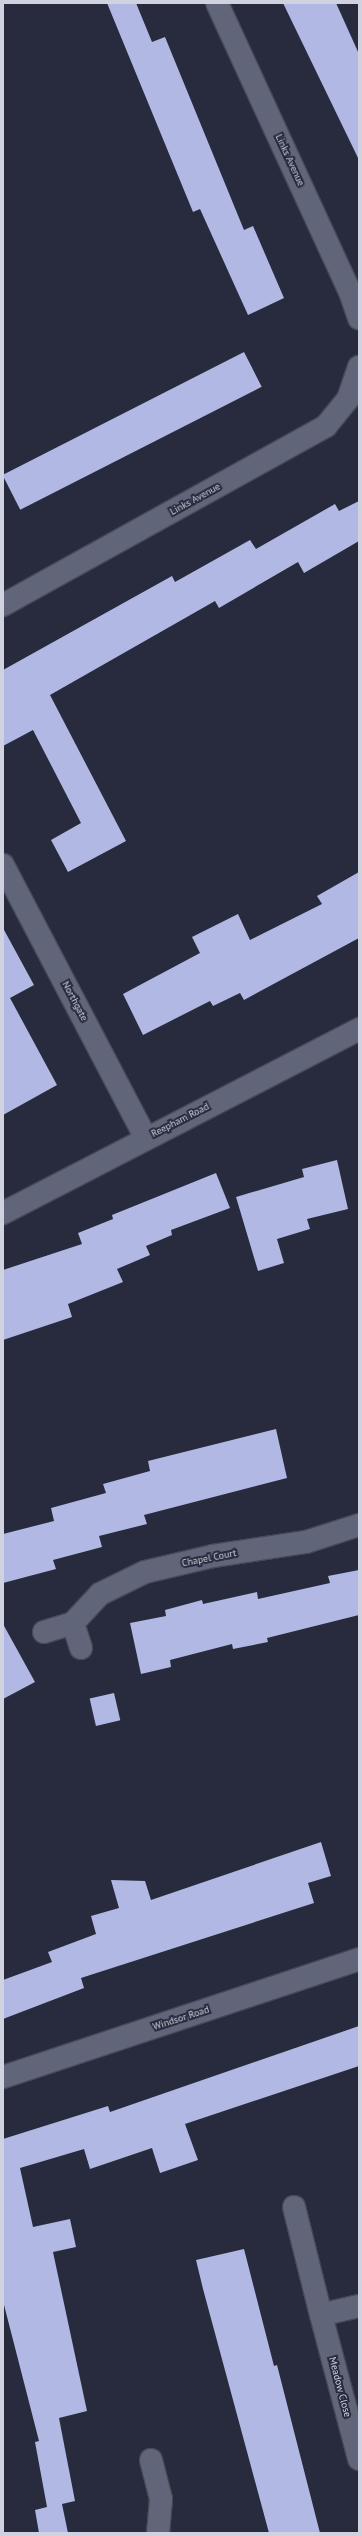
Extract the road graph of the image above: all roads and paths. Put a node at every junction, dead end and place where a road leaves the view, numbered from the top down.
1 (217, 3) edge
2 (359, 318) edge
3 (359, 366) edge
4 (3, 605) edge
5 (3, 865) edge
6 (359, 1029) edge
7 (146, 1138) junction
8 (3, 1213) edge
9 (359, 1525) edge
10 (73, 1623) junction
11 (44, 1632) dead end
12 (81, 1648) dead end
13 (359, 1959) edge
14 (3, 2077) edge
15 (294, 2207) dead end
16 (359, 2306) edge
17 (321, 2315) junction
18 (359, 2459) edge
19 (151, 2460) dead end
20 (158, 2533) edge

1 - 2 street, Links Avenue
3 - 4 street, Links Avenue
5 - 7 street, Northgate
6 - 7 street, Reepham Road
7 - 8 street, Reepham Road
9 - 10 street, Chapel Court
10 - 11 street, Chapel Court
10 - 12 street
13 - 14 street, Windsor Road
15 - 17 street, Meadow Close
16 - 17 street
17 - 18 street, Meadow Close
19 - 20 street

